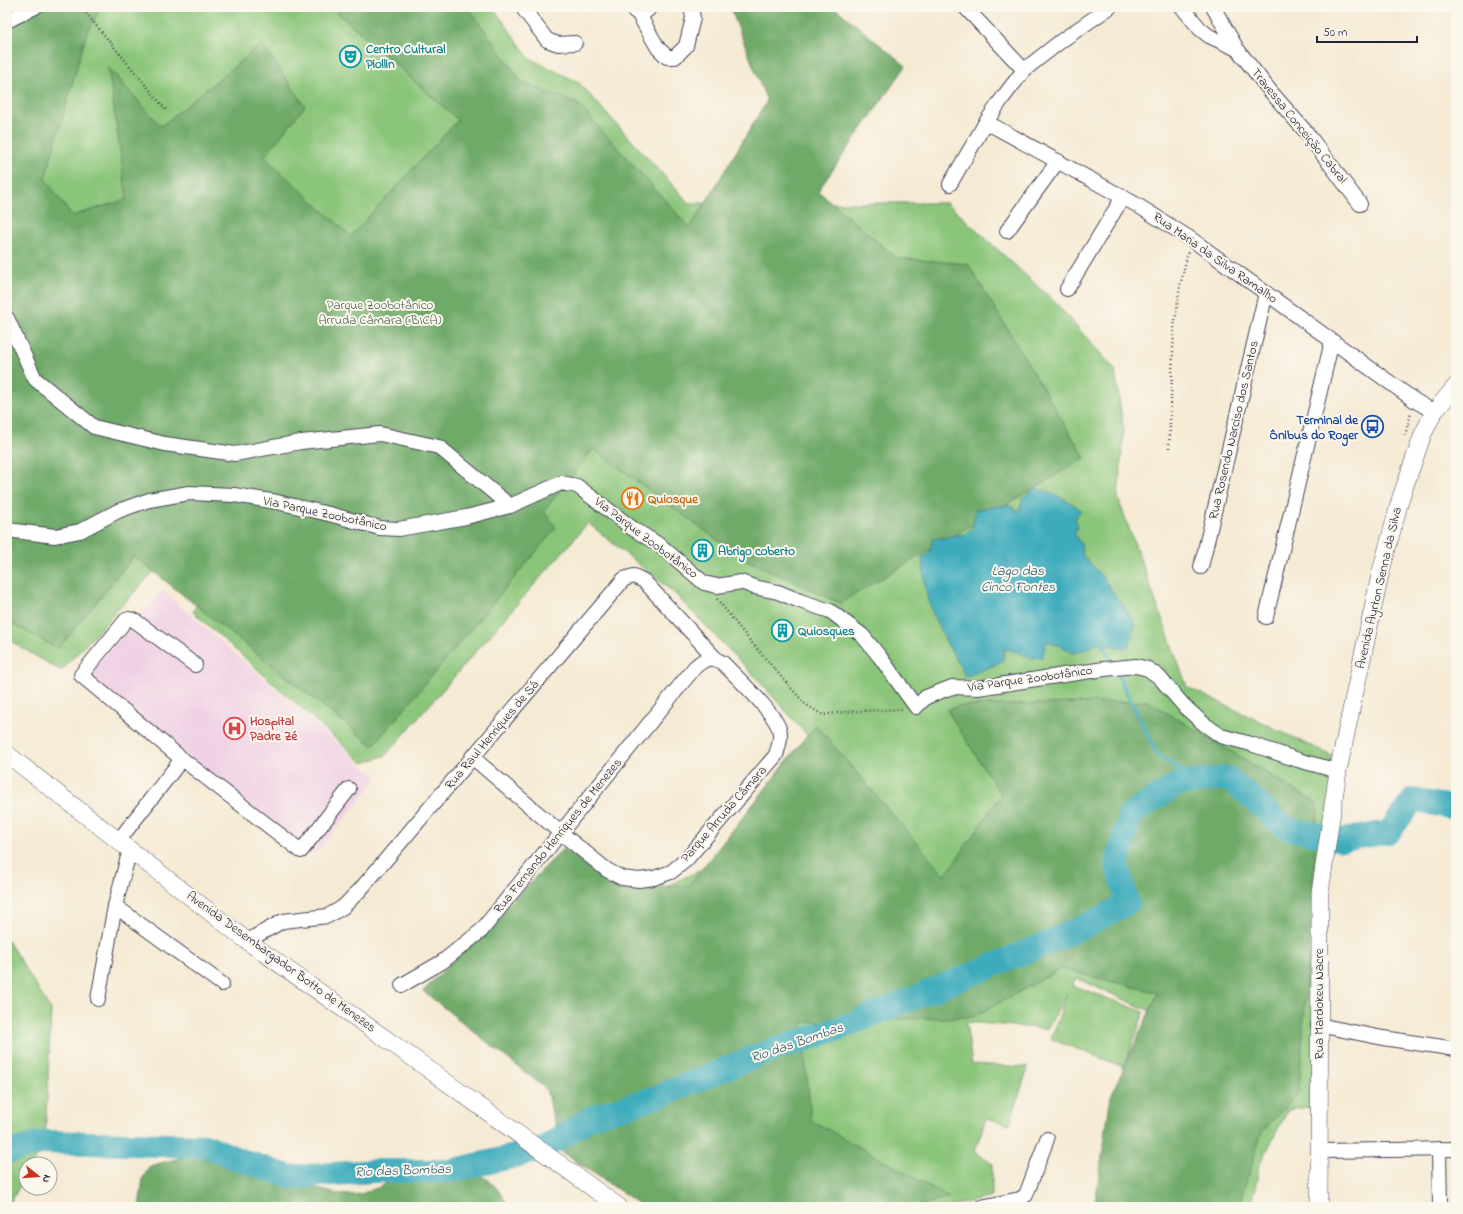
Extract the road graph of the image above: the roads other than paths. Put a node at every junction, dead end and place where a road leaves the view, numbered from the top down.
1 (35, 7) edge
2 (522, 7) edge
3 (691, 7) edge
4 (965, 7) edge
5 (1110, 7) edge
6 (1182, 7) edge
7 (1213, 7) edge
8 (639, 9) edge
9 (7, 21) edge
10 (576, 43) dead end
11 (1237, 49) junction
12 (1024, 70) junction
13 (986, 122) junction
14 (1058, 161) junction
15 (950, 184) dead end
16 (1123, 197) junction
17 (1360, 204) dead end
18 (1007, 231) dead end
19 (1067, 289) dead end
20 (1266, 293) junction
21 (7, 318) edge
22 (1332, 341) junction
23 (1456, 386) edge
24 (1434, 412) junction
25 (510, 506) junction
26 (7, 530) edge
27 (1201, 567) dead end
28 (1266, 617) dead end
29 (716, 659) junction
30 (195, 665) dead end
31 (7, 754) edge
32 (472, 757) junction
33 (182, 759) junction
34 (1338, 771) junction
35 (349, 789) dead end
36 (1332, 801) joint
37 (561, 833) junction
38 (124, 844) junction
39 (115, 906) junction
40 (247, 941) junction
41 (222, 984) dead end
42 (402, 985) dead end
43 (98, 999) dead end
44 (1318, 1025) junction
45 (1456, 1049) edge
46 (1047, 1139) dead end
47 (1439, 1149) junction
48 (1456, 1149) edge
49 (1320, 1151) junction
50 (619, 1207) edge
51 (981, 1207) edge
52 (1319, 1207) edge
53 (1440, 1207) edge

1 - 9 street
2 - 10 street
3 - 8 street
4 - 12 street
5 - 12 street
6 - 11 street, Travessa Conceição Cabral
7 - 11 street, Travessa Conceição Cabral
11 - 17 street, Travessa Conceição Cabral
12 - 13 street
13 - 14 street, Rua Maria da Silva Ramalho
13 - 15 street
14 - 16 street, Rua Maria da Silva Ramalho
14 - 18 street
16 - 19 street
16 - 20 street, Rua Maria da Silva Ramalho
20 - 22 street, Rua Maria da Silva Ramalho
20 - 27 street, Rua Rosendo Narciso dos Santos
21 - 25 street
22 - 24 street, Rua Maria da Silva Ramalho
22 - 28 street
23 - 24 main road, Avenida Ayrton Senna da Silva
24 - 34 main road, Avenida Ayrton Senna da Silva
25 - 26 street, Via Parque Zoobotânico
25 - 34 street, Via Parque Zoobotânico
29 - 32 street, Rua Raul Henriques de Sá
29 - 37 street, Rua Fernando Henriques de Menezes
29 - 37 street, Parque Arruda Câmara
30 - 33 street
31 - 38 main road, Avenida Desembargador Botto de Menezes
32 - 37 street, Parque Arruda Câmara
32 - 40 street, Rua Raul Henriques de Sá
33 - 35 street
33 - 38 street
34 - 36 main road, Avenida Ayrton Senna da Silva
36 - 44 main road, Rua Mardokeu Nacre
37 - 42 street, Rua Fernando Henriques de Menezes
38 - 39 street
38 - 40 main road, Avenida Desembargador Botto de Menezes
39 - 41 street
39 - 43 street
40 - 50 main road, Avenida Desembargador Botto de Menezes
44 - 45 street
44 - 49 main road, Rua Mardokeu Nacre
46 - 51 street
47 - 48 street
47 - 49 street
47 - 53 street
49 - 52 main road, Rua Mardokeu Nacre

